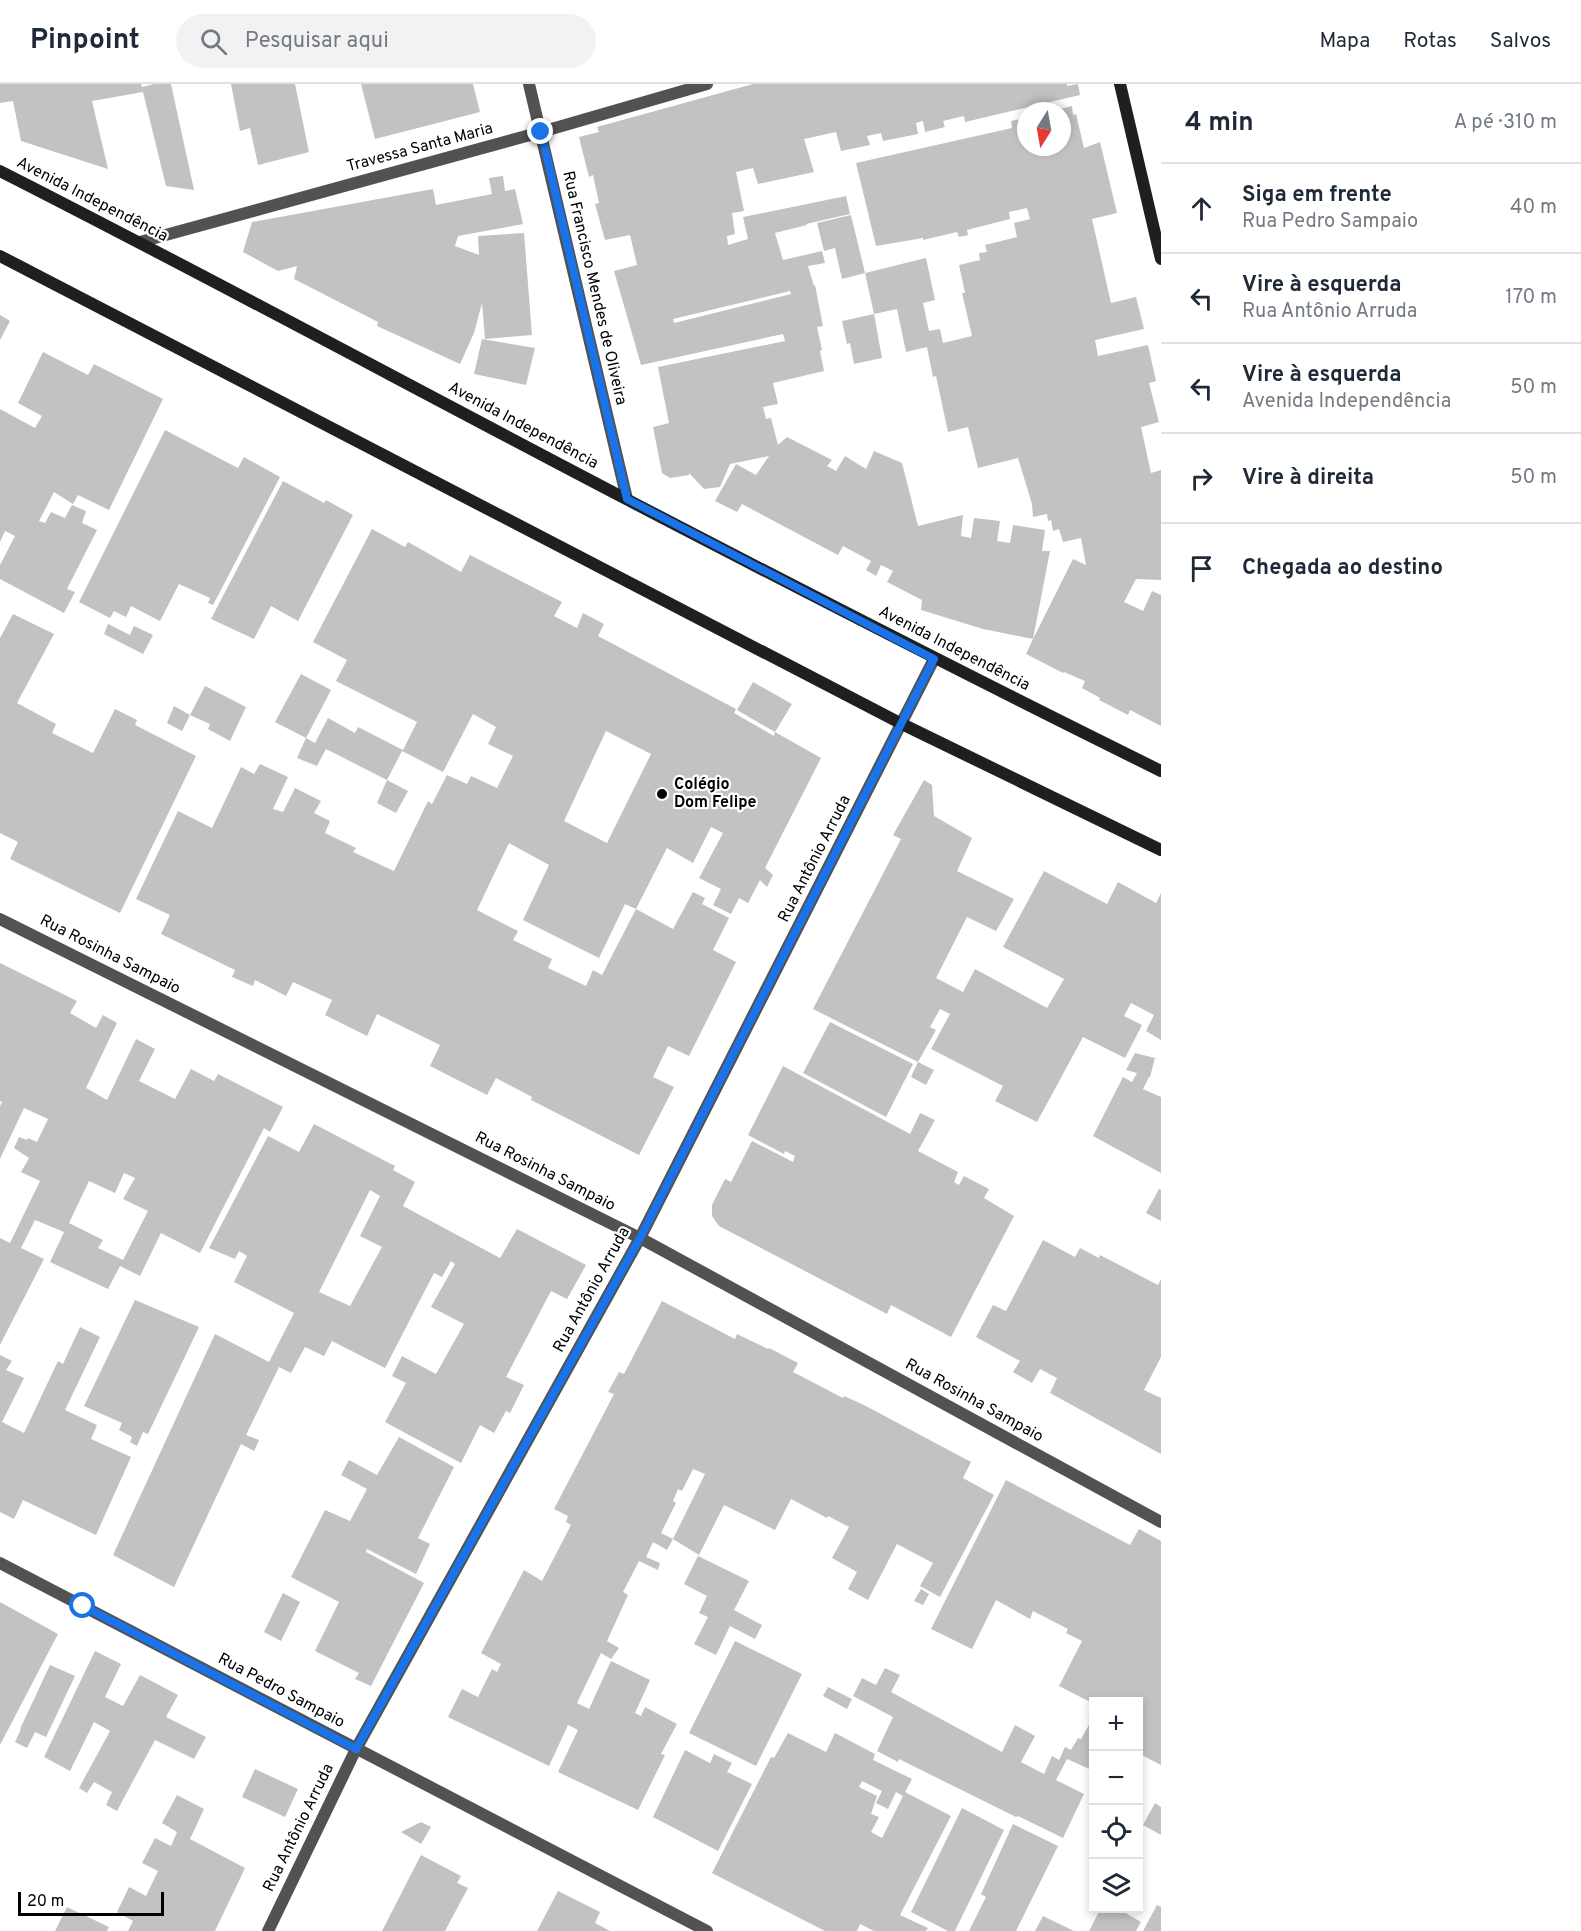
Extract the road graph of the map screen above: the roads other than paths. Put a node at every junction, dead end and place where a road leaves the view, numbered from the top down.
1 (529, 84) edge
2 (707, 84) edge
3 (1120, 84) edge
4 (541, 132) junction
5 (0, 171) edge
6 (140, 242) junction
7 (0, 256) edge
8 (1161, 259) edge
9 (627, 499) junction
10 (934, 659) junction
11 (903, 724) junction
12 (1161, 771) edge
13 (1161, 850) edge
14 (0, 919) edge
15 (640, 1238) junction
16 (1161, 1522) edge
17 (0, 1563) edge
18 (356, 1749) junction
19 (268, 1931) edge
20 (707, 1931) edge

1 - 4 street, Rua Francisco Mendes de Oliveira
2 - 4 street, Travessa Santa Maria
3 - 8 main road
4 - 6 street, Travessa Santa Maria
4 - 9 street, Rua Francisco Mendes de Oliveira
5 - 6 main road, Avenida Independência
6 - 9 main road, Avenida Independência
7 - 11 main road
9 - 10 main road, Avenida Independência
10 - 11 street, Rua Antônio Arruda
10 - 12 main road, Avenida Independência
11 - 13 main road
11 - 15 street, Rua Antônio Arruda
14 - 15 street, Rua Rosinha Sampaio
15 - 16 street, Rua Rosinha Sampaio
15 - 18 street, Rua Antônio Arruda
17 - 18 street, Rua Pedro Sampaio
18 - 19 street, Rua Antônio Arruda
18 - 20 street, Rua Pedro Sampaio

